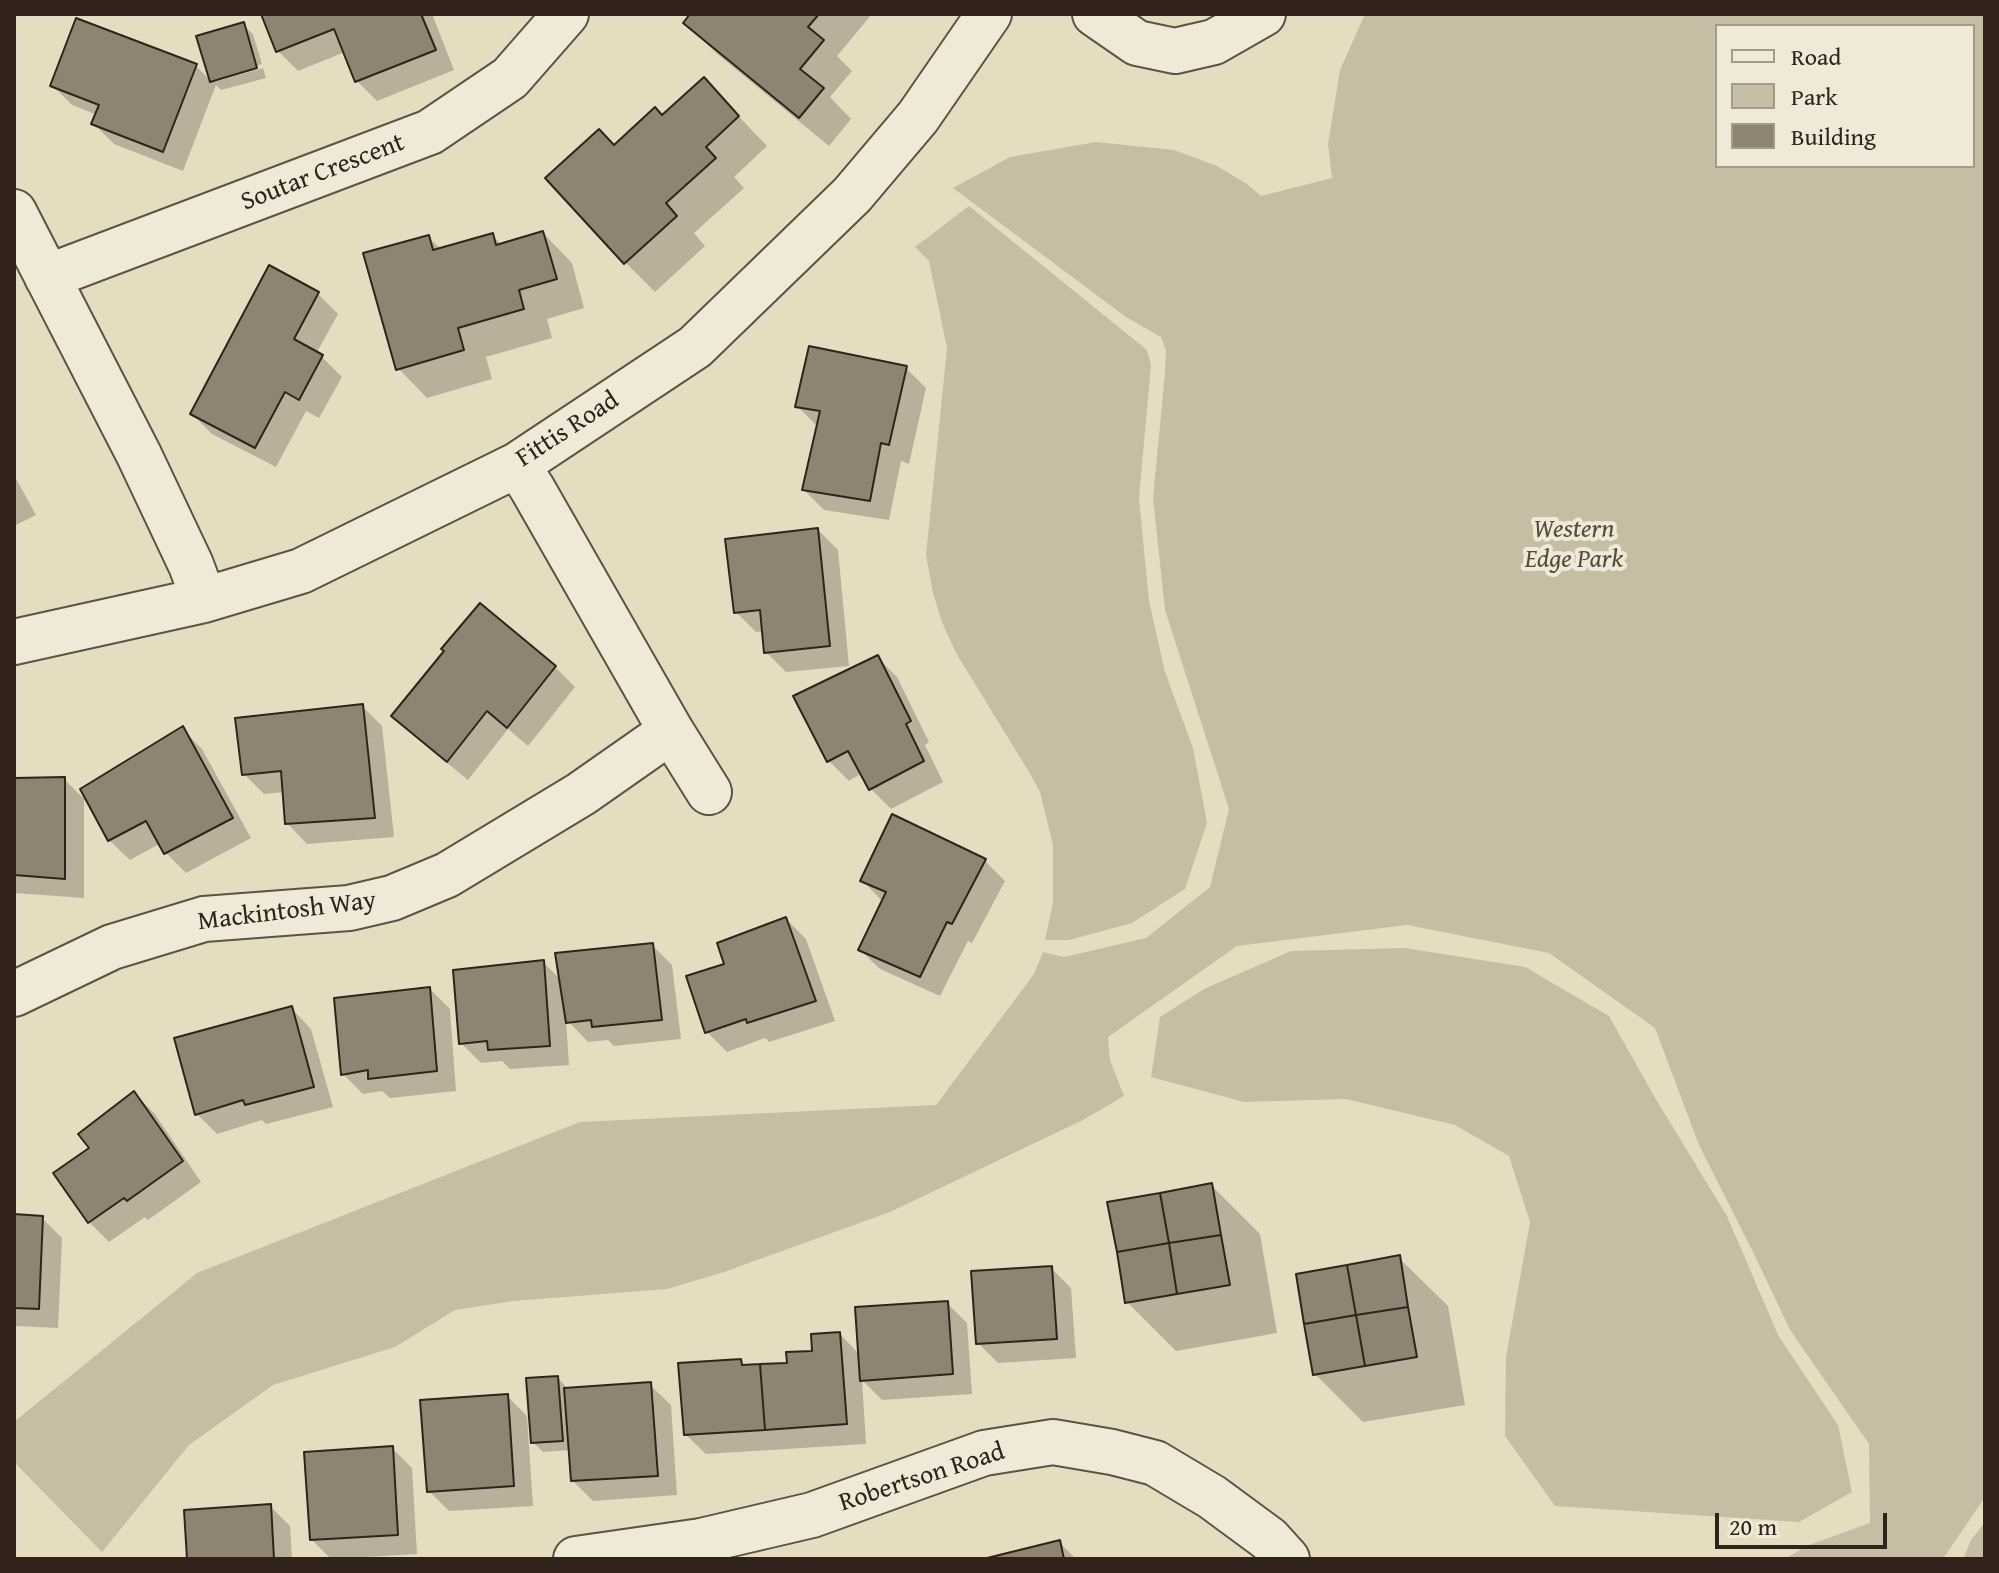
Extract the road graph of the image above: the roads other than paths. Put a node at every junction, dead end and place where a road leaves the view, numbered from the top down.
1 (566, 14) edge
2 (989, 14) edge
3 (1095, 14) edge
4 (1263, 14) edge
5 (14, 212) edge
6 (47, 277) junction
7 (517, 465) junction
8 (204, 600) junction
9 (14, 642) edge
10 (671, 731) junction
11 (709, 792) dead end
12 (14, 994) edge
13 (576, 1559) edge
14 (1287, 1559) edge

1 - 6 street, Soutar Crescent
2 - 7 street, Fittis Road
3 - 4 street
5 - 6 street
6 - 8 street
7 - 8 street, Fittis Road
7 - 10 street
8 - 9 street, Fittis Road
10 - 11 street
10 - 12 street, Mackintosh Way
13 - 14 street, Robertson Road

